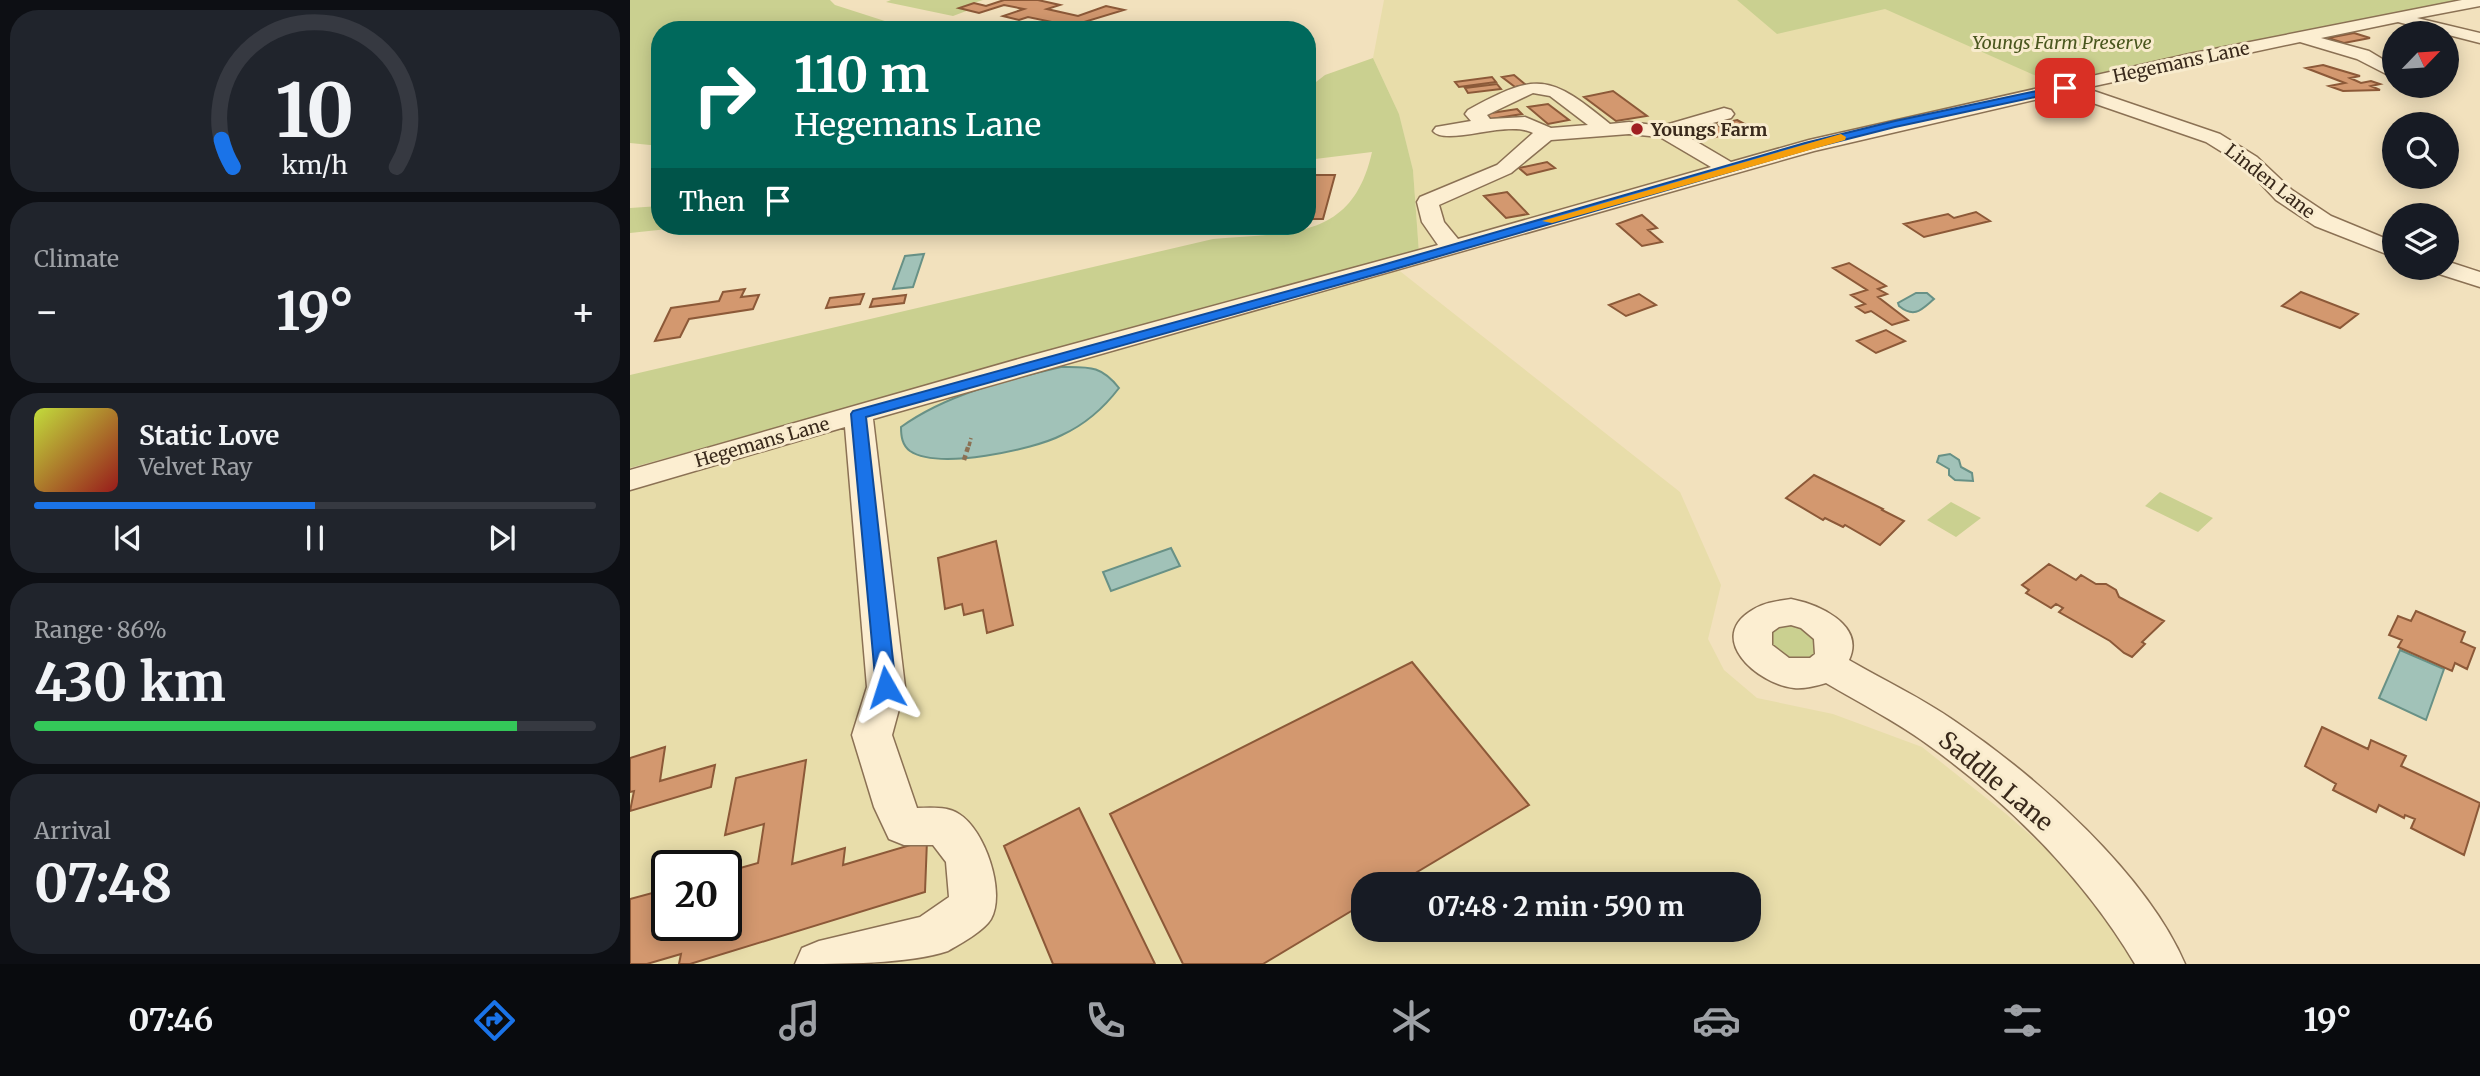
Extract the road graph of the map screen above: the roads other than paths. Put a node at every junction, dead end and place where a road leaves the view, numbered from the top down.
1 (2480, 1) edge
2 (2445, 8) junction
3 (2393, 18) junction
4 (2480, 26) edge
5 (2299, 36) junction
6 (2480, 38) edge
7 (2382, 70) edge
8 (2065, 88) junction
9 (1724, 114) dead end
10 (1485, 125) junction
11 (1605, 130) junction
12 (1443, 131) dead end
13 (1665, 132) junction
14 (1548, 134) junction
15 (1760, 139) dead end
16 (1785, 152) junction
17 (1727, 158) junction
18 (2382, 245) edge
19 (1453, 248) junction
20 (2459, 273) edge
21 (2480, 280) edge
22 (858, 414) junction
23 (630, 480) edge
24 (1828, 665) dead end
25 (819, 964) edge
26 (2161, 964) edge

1 - 2 street, Hegemans Lane
2 - 3 street, Hegemans Lane
2 - 4 street
3 - 5 street, Hegemans Lane
3 - 6 street
5 - 7 street
5 - 8 street, Hegemans Lane
8 - 16 street, Hegemans Lane
8 - 18 street, Linden Lane
9 - 13 street
10 - 11 street
10 - 12 street
10 - 14 street
11 - 13 street
11 - 14 street
13 - 17 street
14 - 19 street
15 - 16 street
16 - 17 street, Hegemans Lane
17 - 19 street, Hegemans Lane
19 - 22 street, Hegemans Lane
20 - 21 street
22 - 23 street, Hegemans Lane
22 - 25 street
24 - 26 street, Saddle Lane

